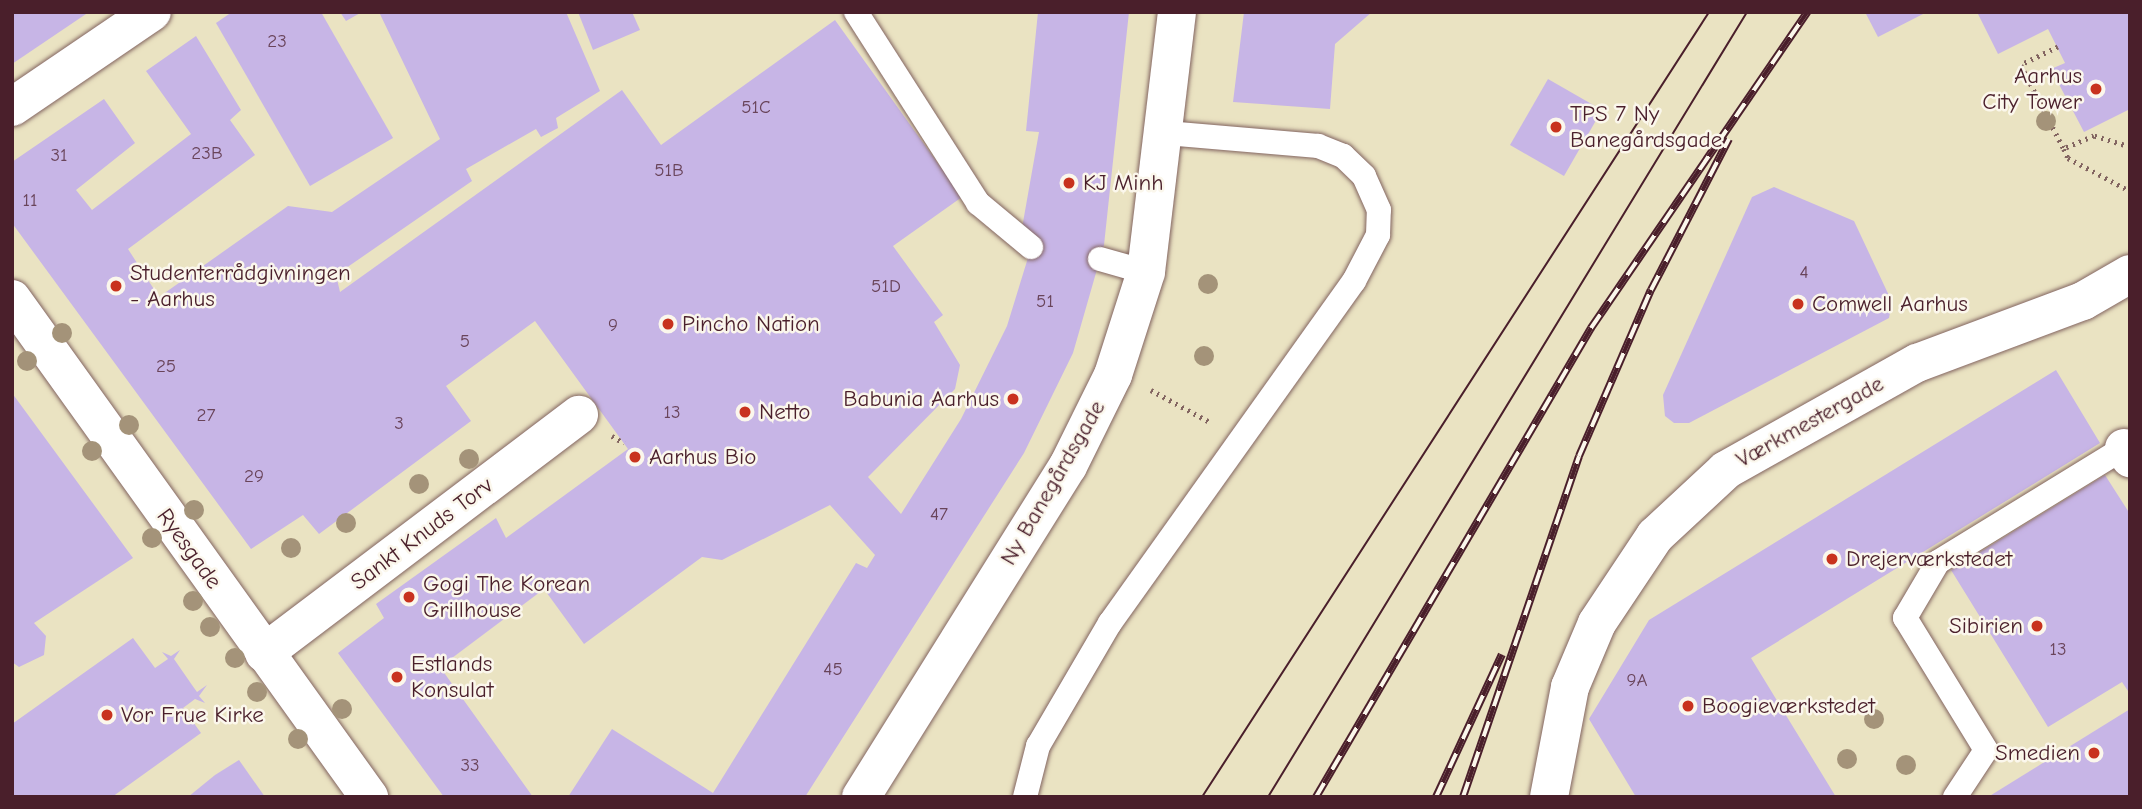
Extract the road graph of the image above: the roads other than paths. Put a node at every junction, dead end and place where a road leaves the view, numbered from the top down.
1 (152, 12) edge
2 (856, 12) edge
3 (1177, 12) edge
4 (12, 107) edge
5 (1167, 133) junction
6 (1031, 247) dead end
7 (1100, 259) dead end
8 (1146, 272) junction
9 (2130, 274) edge
10 (12, 299) edge
11 (579, 415) dead end
12 (2127, 453) edge
13 (264, 653) junction
14 (369, 797) edge
15 (861, 797) edge
16 (1024, 797) edge
17 (1549, 797) edge
18 (1955, 797) edge

1 - 4 street
2 - 6 lane
3 - 5 street, Ny Banegårdsgade
5 - 8 street, Ny Banegårdsgade
5 - 16 lane
7 - 8 lane
8 - 15 street, Ny Banegårdsgade
9 - 17 street, Værkmestergade
10 - 13 street, Ryesgade
11 - 13 street, Sankt Knuds Torv
12 - 18 lane
13 - 14 street, Ryesgade

